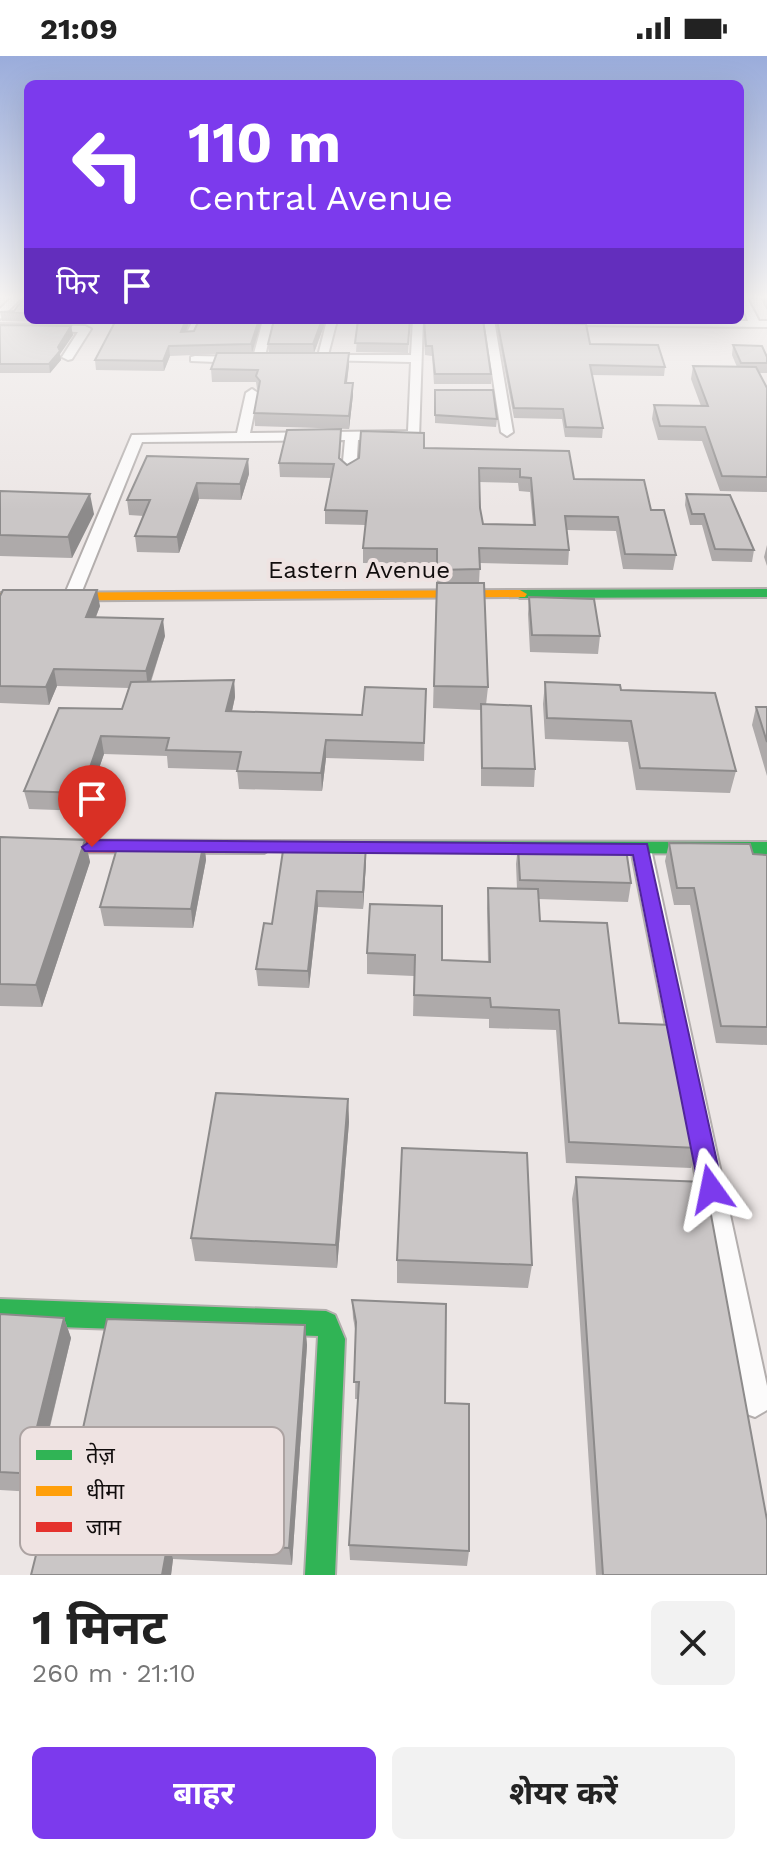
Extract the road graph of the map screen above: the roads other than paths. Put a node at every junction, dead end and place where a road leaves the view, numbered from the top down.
1 (420, 369) edge
2 (490, 369) edge
3 (252, 393) dead end
4 (507, 432) dead end
5 (352, 435) junction
6 (243, 436) junction
7 (349, 472) edge
8 (767, 593) edge
9 (72, 596) junction
10 (0, 597) edge
11 (0, 846) edge
12 (767, 848) edge
13 (641, 849) junction
14 (0, 1312) edge
15 (755, 1402) dead end
16 (320, 1575) edge

1 - 5 street
2 - 4 street
3 - 6 street
5 - 6 street
5 - 7 street
6 - 9 street
8 - 9 street, Eastern Avenue
9 - 10 street, Eastern Avenue
11 - 13 street
12 - 13 street
13 - 15 street
14 - 16 street

